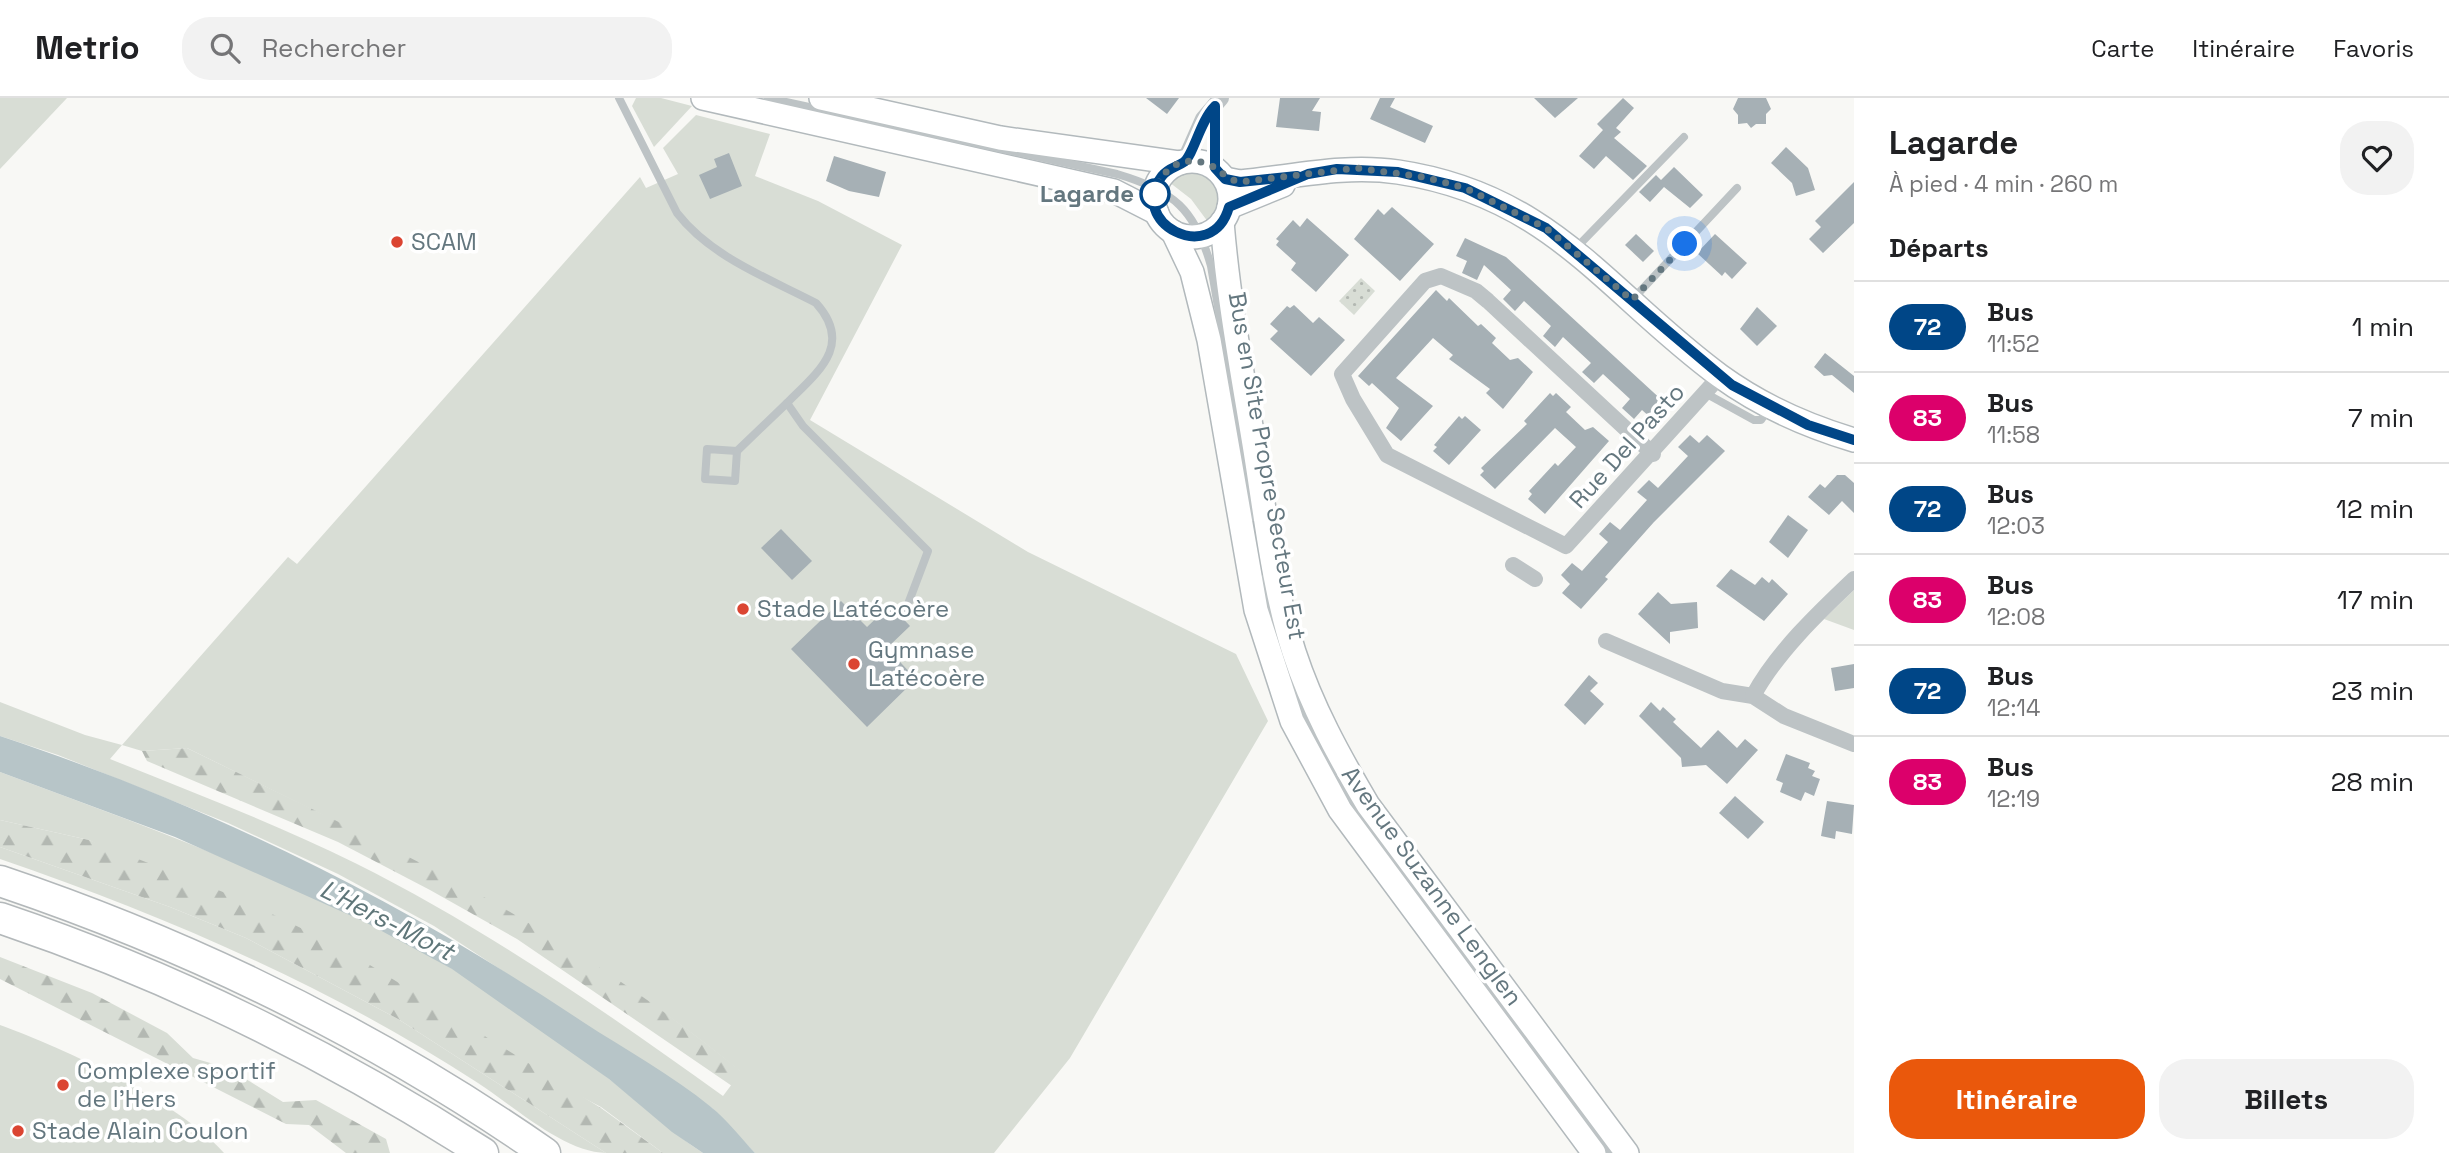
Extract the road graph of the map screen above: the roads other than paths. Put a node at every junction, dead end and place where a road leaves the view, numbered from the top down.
1 (619, 98) edge
2 (704, 98) edge
3 (768, 98) edge
4 (821, 98) edge
5 (1218, 102) edge
6 (1684, 137) dead end
7 (1181, 163) junction
8 (1220, 174) junction
9 (1308, 174) junction
10 (1156, 187) junction
11 (1737, 188) dead end
12 (1157, 213) junction
13 (1226, 215) junction
14 (1173, 232) junction
15 (1201, 236) junction
16 (1575, 250) junction
17 (1632, 300) junction
18 (1712, 384) junction
19 (787, 402) junction
20 (1854, 440) edge
21 (737, 451) junction
22 (1653, 454) junction
23 (1256, 528) dead end
24 (1513, 565) dead end
25 (1262, 567) dead end
26 (1535, 579) dead end
27 (1854, 579) edge
28 (905, 612) dead end
29 (1606, 641) dead end
30 (1753, 696) junction
31 (1854, 744) edge
32 (0, 881) edge
33 (0, 918) edge
34 (483, 1153) edge
35 (545, 1153) edge
36 (1594, 1153) edge
37 (1610, 1153) edge
38 (1628, 1153) edge

1 - 19 lane
2 - 12 street
3 - 10 lane, Bus en Site Propre Secteur Est
4 - 7 street
5 - 7 street
5 - 8 street
6 - 16 lane
7 - 8 street
7 - 10 street
8 - 9 street
8 - 13 street, Avenue Suzanne Lenglen
9 - 13 street
9 - 16 street
10 - 12 street
10 - 15 lane, Bus en Site Propre Secteur Est
11 - 17 lane
12 - 14 street, Avenue Suzanne Lenglen
13 - 15 street
13 - 38 street, Avenue Suzanne Lenglen
14 - 15 street
14 - 36 street, Avenue Suzanne Lenglen
15 - 23 lane, Bus en Site Propre Secteur Est
16 - 17 street
17 - 18 street
18 - 20 street
18 - 22 street, Rue Del Pasto
19 - 21 lane
19 - 28 lane
21 - 21 lane
22 - 22 street, Rue Del Pasto
24 - 26 street
25 - 37 lane, Bus en Site Propre Secteur Est
27 - 30 street
29 - 30 street
30 - 31 street
32 - 35 highway
33 - 34 highway

